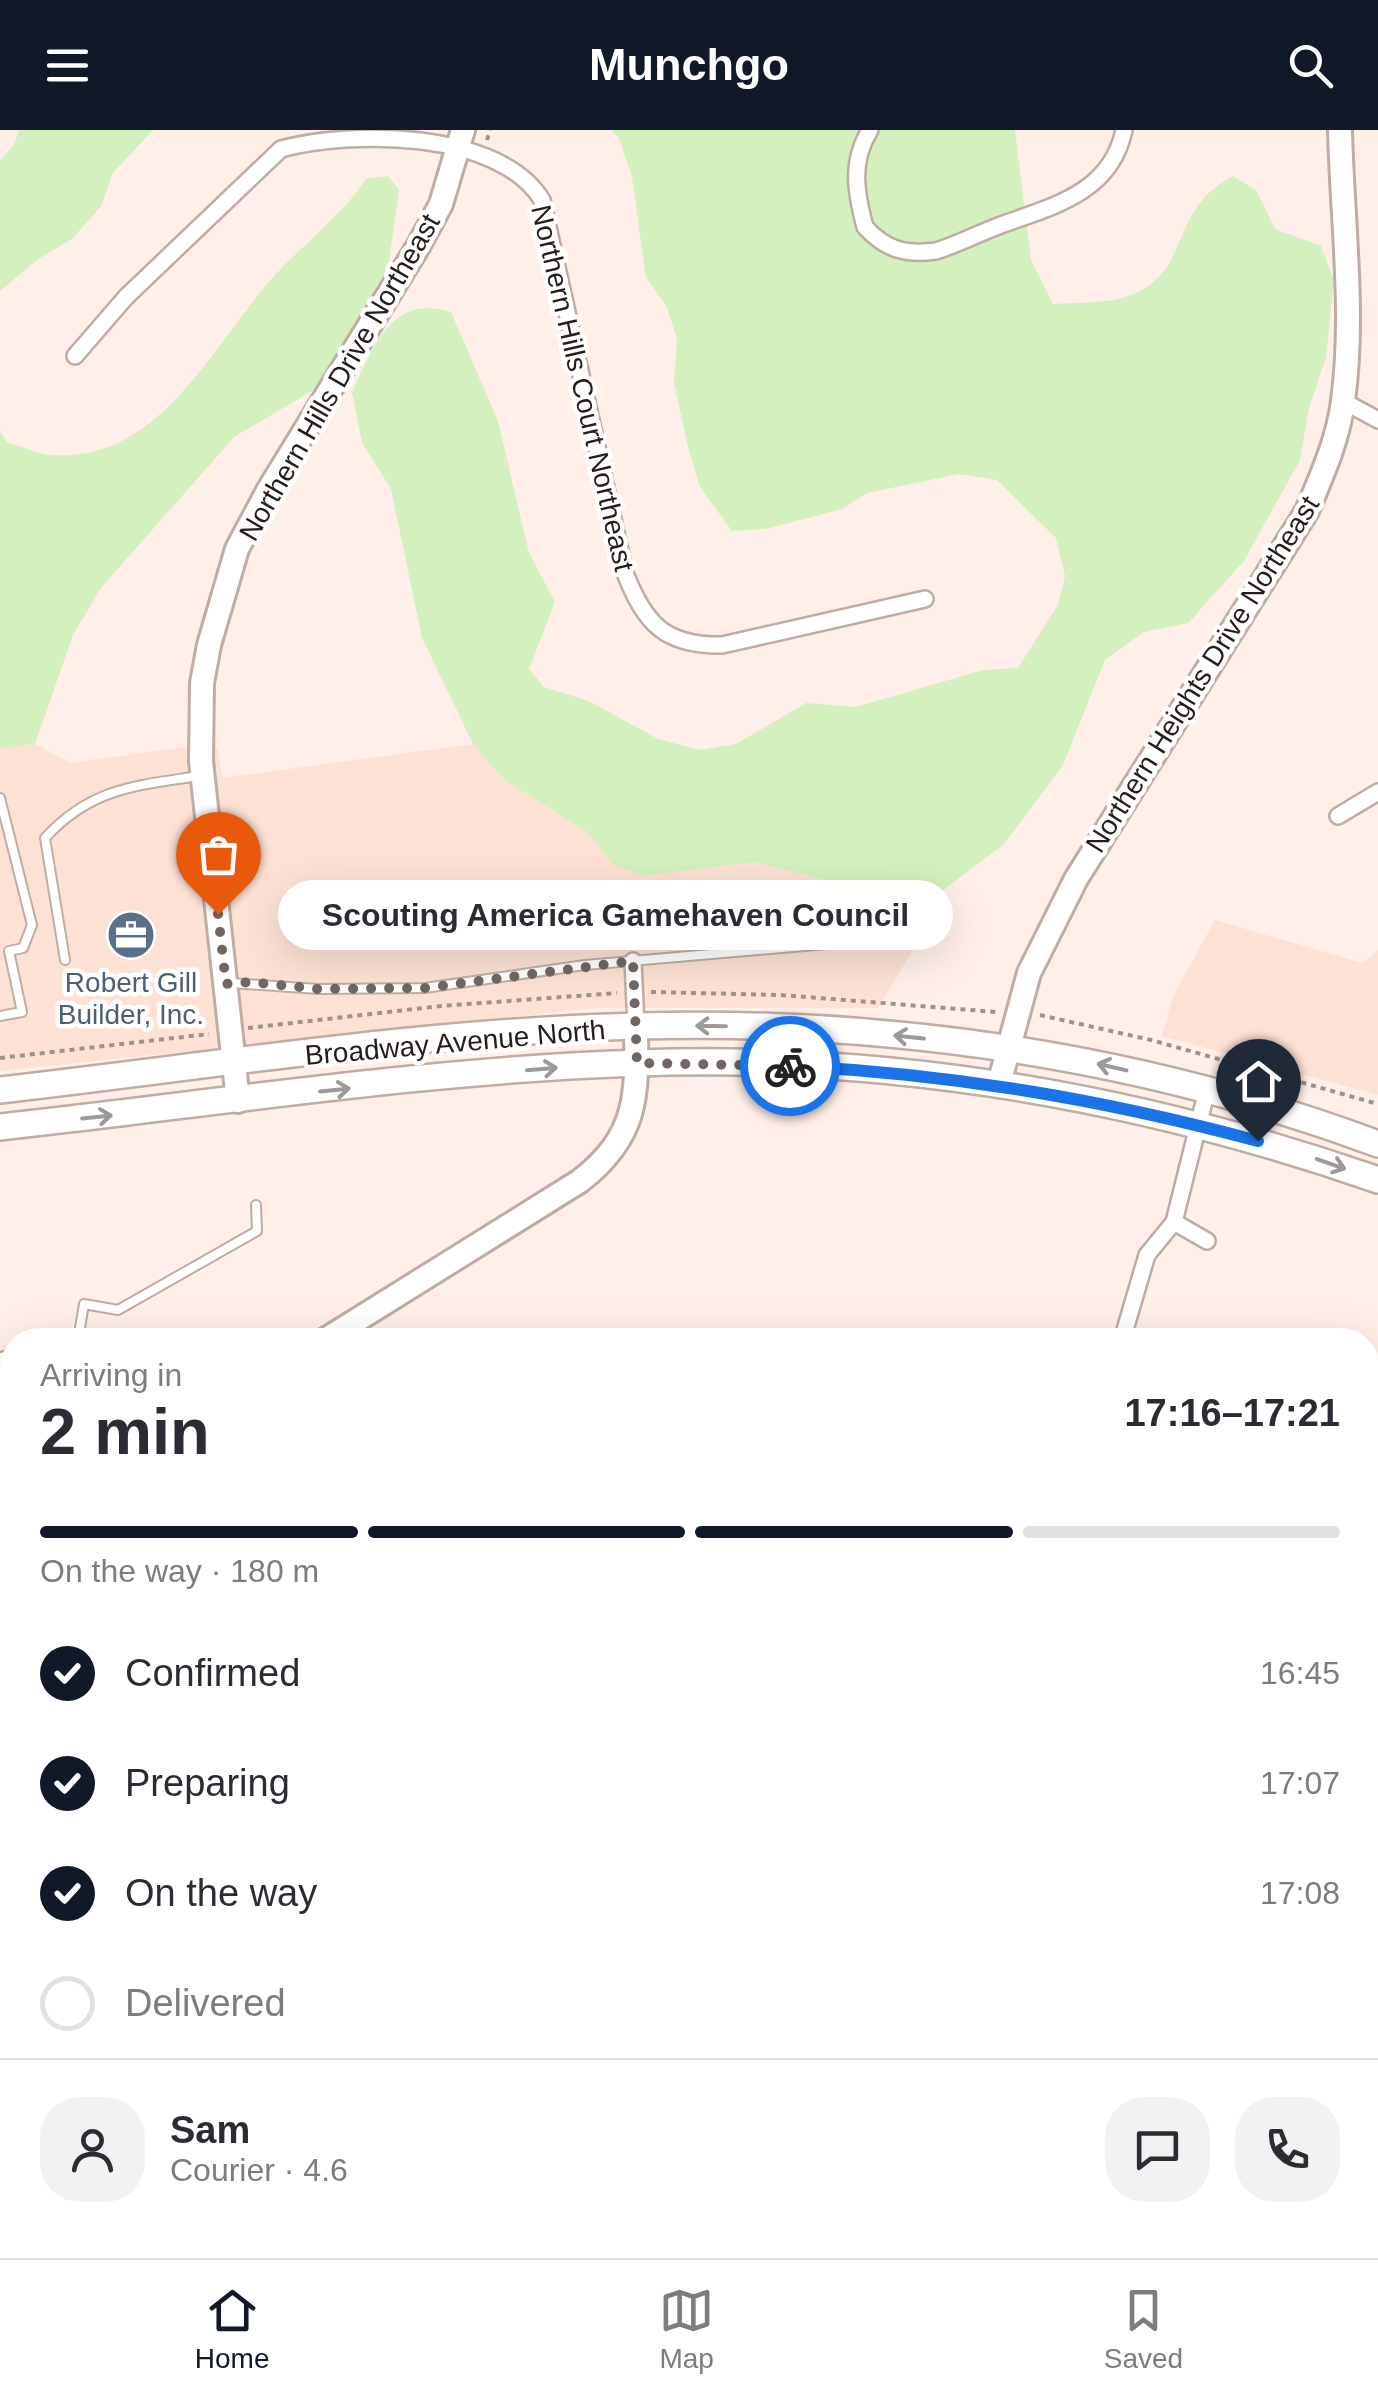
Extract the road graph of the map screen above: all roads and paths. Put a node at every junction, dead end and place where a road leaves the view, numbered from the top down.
1 (870, 130) edge
2 (1124, 130) edge
3 (1340, 130) edge
4 (462, 138) edge
5 (74, 356) dead end
6 (1343, 402) junction
7 (1378, 420) edge
8 (925, 599) dead end
9 (203, 775) junction
10 (1378, 792) edge
11 (0, 798) edge
12 (1338, 816) dead end
13 (828, 944) dead end
14 (5, 952) edge
15 (65, 960) dead end
16 (633, 961) junction
17 (226, 984) junction
18 (635, 992) junction
19 (990, 1012) dead end
20 (1048, 1015) dead end
21 (0, 1016) edge
22 (636, 1026) junction
23 (256, 1027) dead end
24 (208, 1034) dead end
25 (1006, 1047) junction
26 (0, 1058) edge
27 (234, 1063) junction
28 (637, 1063) junction
29 (998, 1084) junction
30 (0, 1090) edge
31 (1207, 1090) junction
32 (238, 1101) junction
33 (1378, 1104) edge
34 (1198, 1125) junction
35 (0, 1127) edge
36 (1378, 1144) edge
37 (1378, 1180) edge
38 (256, 1204) dead end
39 (1174, 1222) junction
40 (1207, 1241) dead end
41 (80, 1328) edge
42 (344, 1328) edge
43 (1125, 1328) edge

1 - 2 street
3 - 6 street, Northern Heights Drive Northeast
4 - 5 street, Northern Hills Court Northeast
4 - 8 street, Northern Hills Court Northeast
4 - 9 street, Northern Hills Drive Northeast
6 - 7 street
6 - 25 street, Northern Heights Drive Northeast
9 - 15 lane
9 - 17 street, Northern Hills Drive Northeast
10 - 12 street
11 - 14 lane
13 - 16 lane
14 - 21 lane
16 - 17 lane
16 - 18 street
17 - 27 street, Northern Hills Drive Northeast
18 - 19 path
18 - 22 street
18 - 23 path
20 - 33 path
25 -> 22 main road, Broadway Avenue North
22 - 27 main road, Broadway Avenue North
22 - 28 street
24 - 26 path
25 - 29 street, Northern Heights Drive Northeast
31 -> 25 main road, Broadway Avenue North
27 - 30 main road, Broadway Avenue North
27 - 32 street, Northern Hills Drive Northeast
28 - 29 main road, Broadway Avenue North
32 -> 28 main road, Broadway Avenue North
28 - 42 street
29 - 34 main road, Broadway Avenue North
31 - 34 street
31 - 36 main road, Broadway Avenue North
35 -> 32 main road, Broadway Avenue North
34 -> 37 main road, Broadway Avenue North
34 - 39 street
38 - 41 lane
39 - 40 street
39 - 43 street

